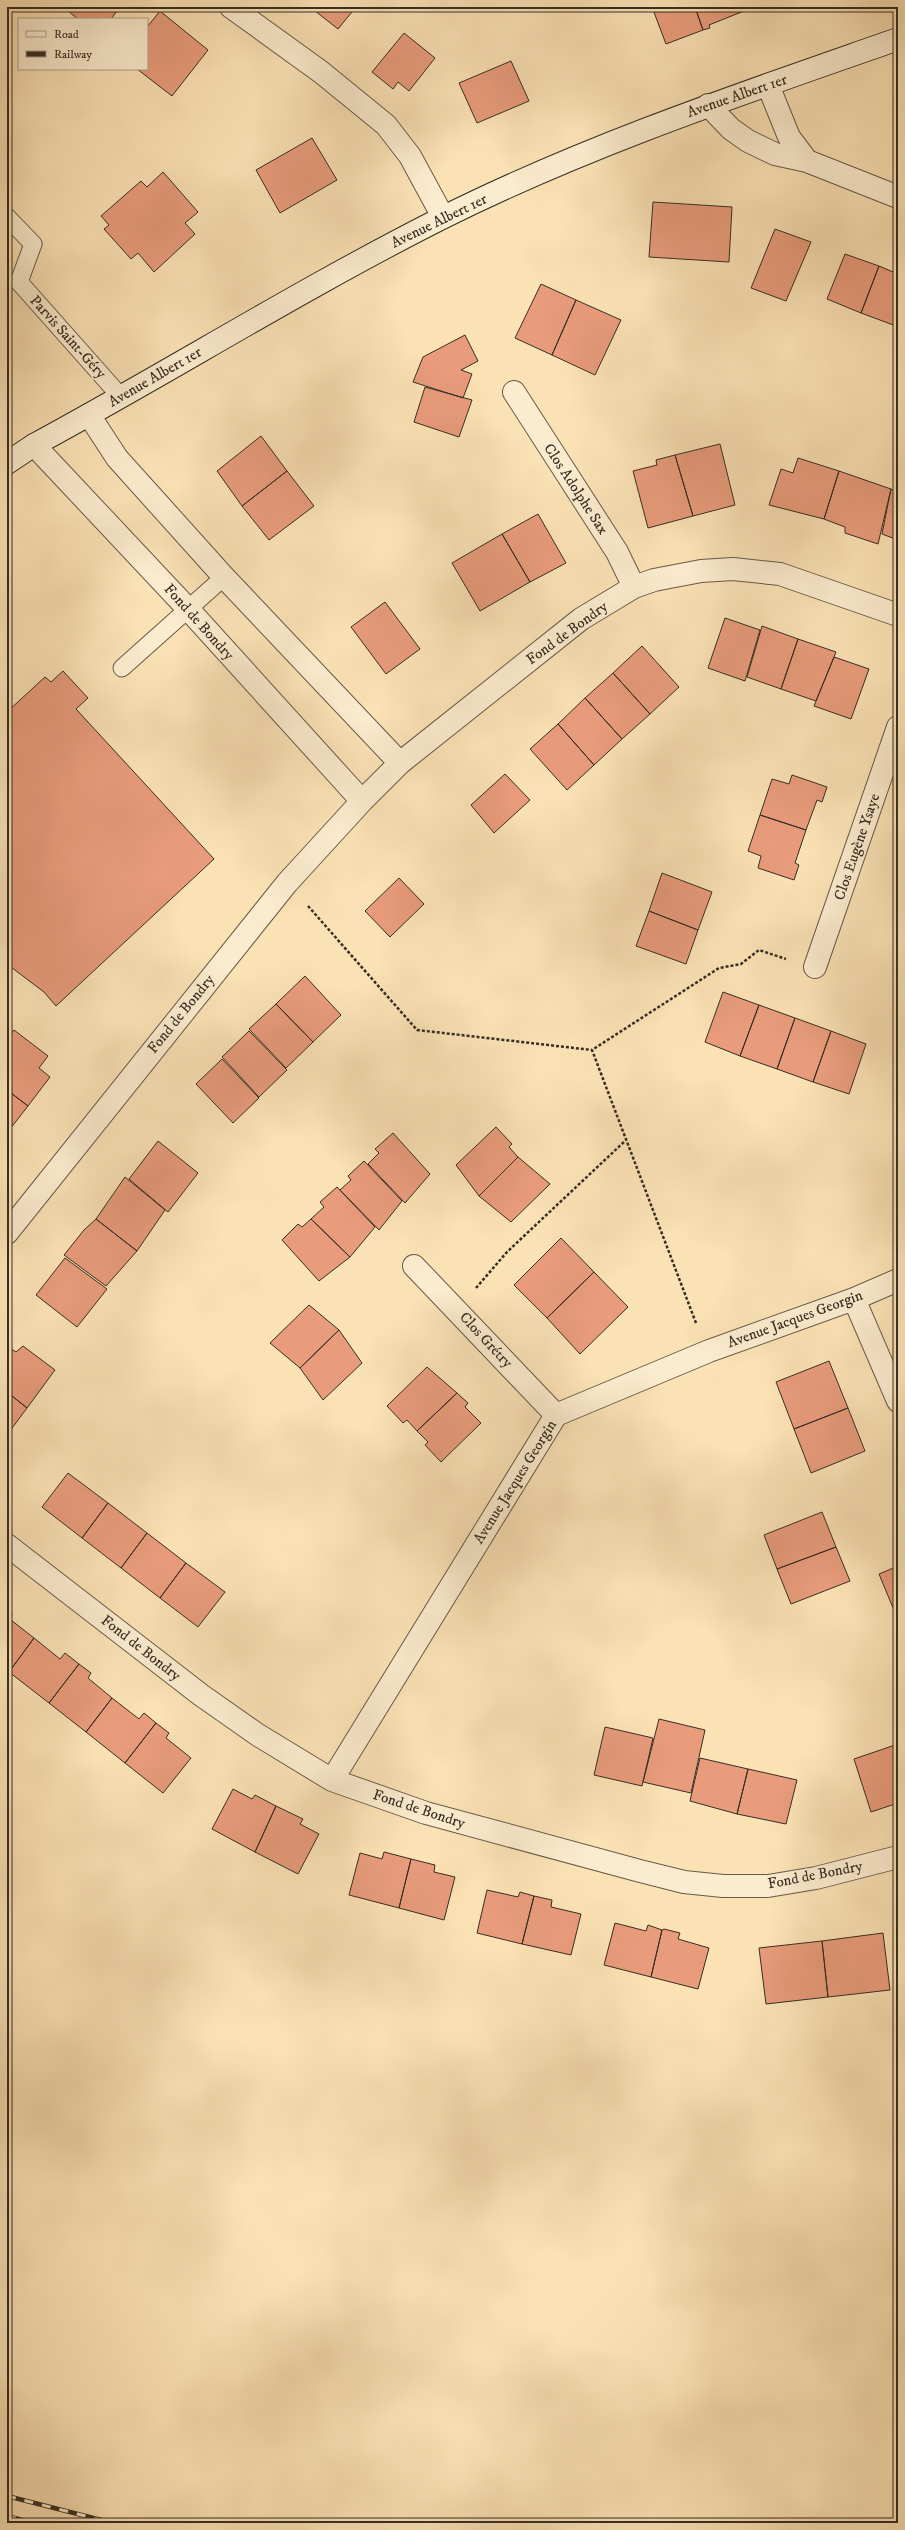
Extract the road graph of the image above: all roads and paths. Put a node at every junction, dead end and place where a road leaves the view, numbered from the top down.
1 (231, 7) edge
2 (898, 39) edge
3 (768, 85) junction
4 (708, 105) junction
5 (807, 161) junction
6 (898, 197) edge
7 (7, 217) edge
8 (443, 217) junction
9 (514, 392) dead end
10 (121, 397) junction
11 (89, 415) junction
12 (34, 445) junction
13 (7, 463) edge
14 (224, 577) junction
15 (634, 587) junction
16 (189, 610) junction
17 (898, 615) edge
18 (122, 668) dead end
19 (898, 727) edge
20 (400, 763) junction
21 (362, 801) junction
22 (287, 882) junction
23 (815, 968) joint
24 (592, 1050) junction
25 (625, 1141) junction
26 (7, 1232) edge
27 (414, 1266) dead end
28 (898, 1280) edge
29 (854, 1299) junction
30 (457, 1309) junction
31 (709, 1351) junction
32 (898, 1401) edge
33 (556, 1415) junction
34 (7, 1545) edge
35 (332, 1780) junction
36 (898, 1857) edge

1 - 8 street
2 - 3 street, Avenue Albert 1er
3 - 4 street, Avenue Albert 1er
3 - 5 street
4 - 5 street
4 - 8 street, Avenue Albert 1er
5 - 6 street
7 - 10 lane, Parvis Saint-Géry
8 - 10 street, Avenue Albert 1er
9 - 15 street, Clos Adolphe Sax
10 - 11 street, Avenue Albert 1er
11 - 12 street, Avenue Albert 1er
11 - 14 street
12 - 13 street, Avenue Albert 1er
12 - 16 street, Fond de Bondry
14 - 16 lane
14 - 20 street
15 - 17 street, Fond de Bondry
15 - 20 street, Fond de Bondry
16 - 18 lane
16 - 21 street, Fond de Bondry
19 - 23 street, Clos Eugène Ysaye
20 - 21 street, Fond de Bondry
21 - 22 street, Fond de Bondry
22 - 24 path
22 - 26 street, Fond de Bondry
23 - 24 path
24 - 25 path
25 - 30 path
25 - 31 path
27 - 30 street, Clos Grétry
28 - 29 street, Avenue Jacques Georgin
29 - 31 street, Avenue Jacques Georgin
29 - 32 street
30 - 33 street, Clos Grétry
31 - 33 street, Avenue Jacques Georgin
33 - 35 street, Avenue Jacques Georgin
34 - 35 street, Fond de Bondry
35 - 36 street, Fond de Bondry

